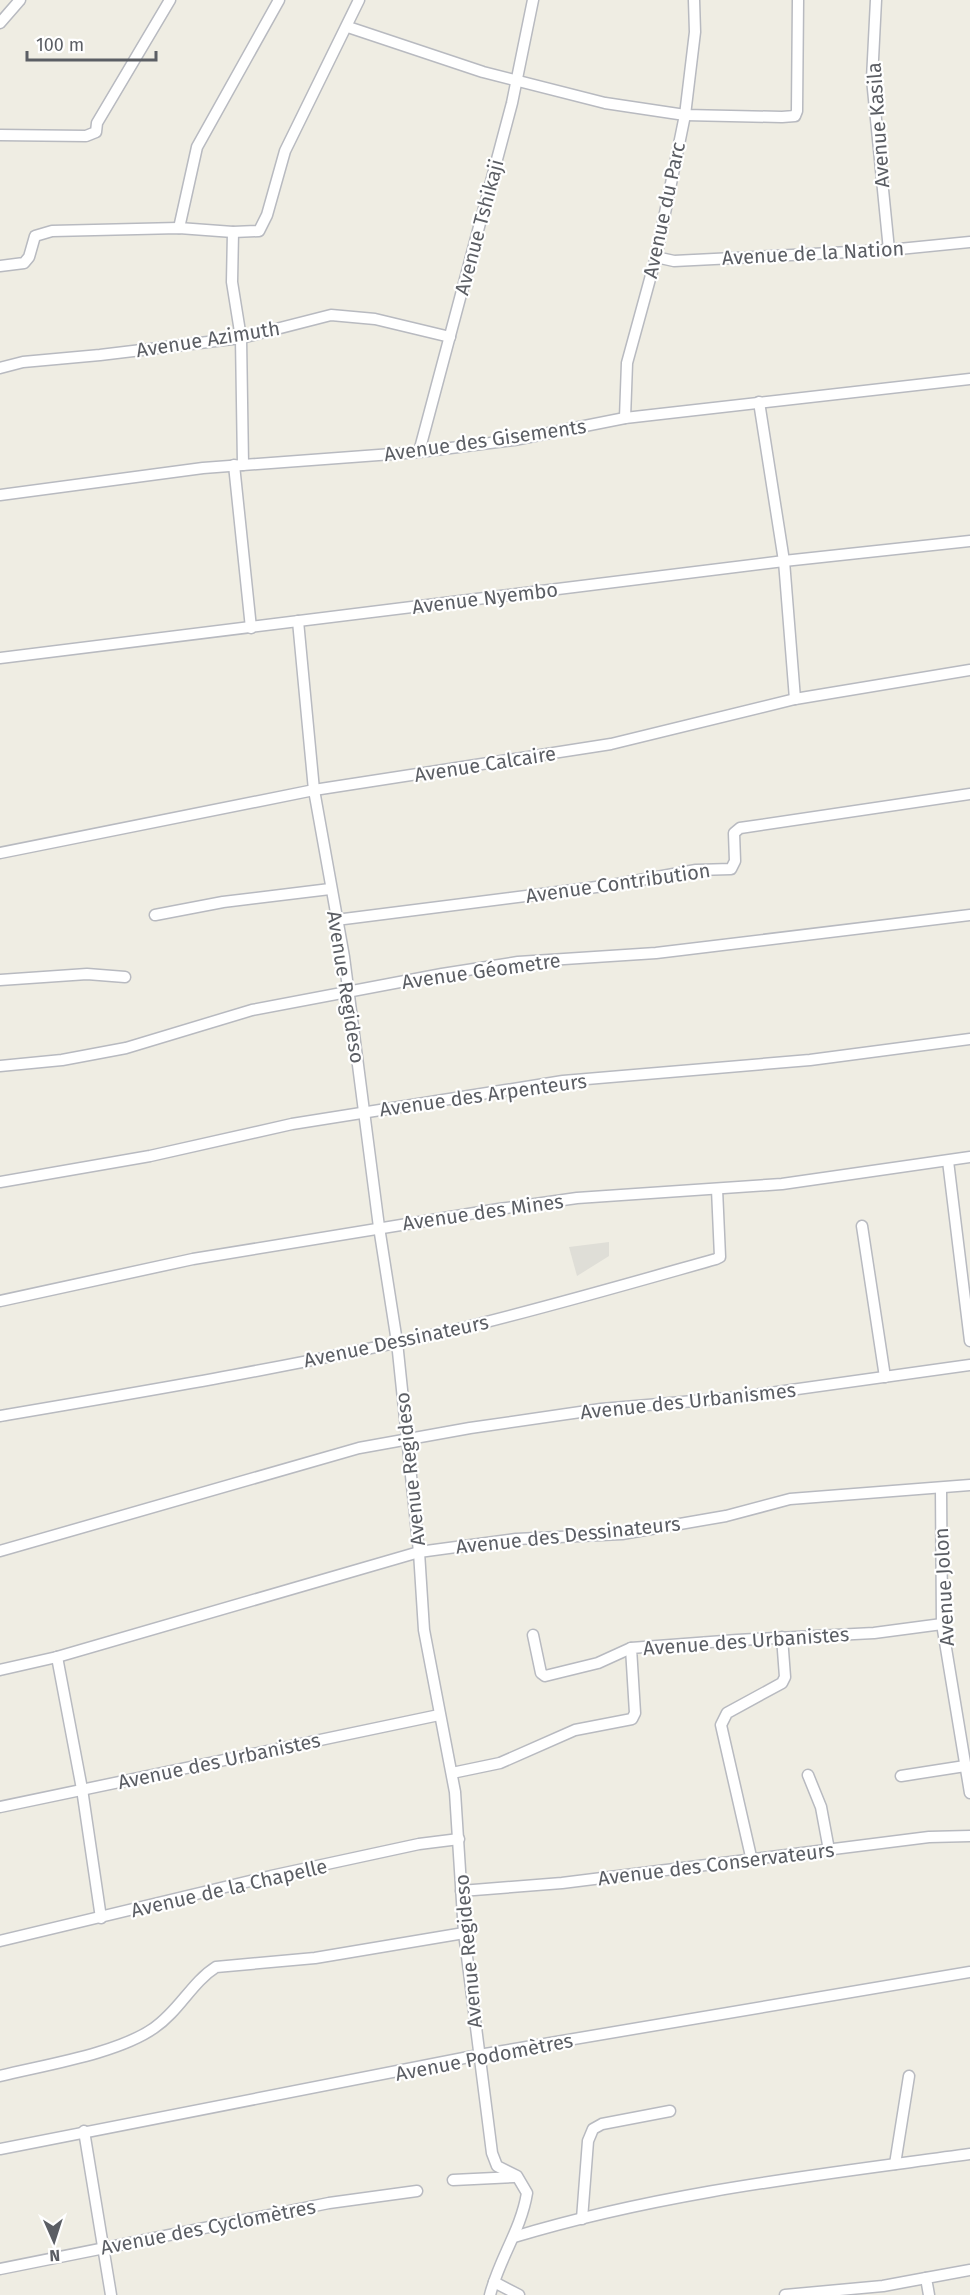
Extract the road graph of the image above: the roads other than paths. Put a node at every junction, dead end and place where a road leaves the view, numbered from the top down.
1 (20, 0) edge
2 (170, 0) edge
3 (279, 0) edge
4 (359, 0) edge
5 (533, 0) edge
6 (694, 0) edge
7 (798, 0) edge
8 (876, 0) edge
9 (0, 23) edge
10 (348, 27) junction
11 (517, 81) junction
12 (685, 115) junction
13 (0, 135) edge
14 (179, 228) junction
15 (233, 232) junction
16 (970, 242) edge
17 (889, 250) junction
18 (656, 257) junction
19 (0, 266) edge
20 (241, 338) junction
21 (450, 338) junction
22 (0, 368) edge
23 (970, 379) edge
24 (759, 402) junction
25 (625, 418) junction
26 (419, 452) junction
27 (238, 465) junction
28 (0, 495) edge
29 (970, 541) edge
30 (784, 561) junction
31 (298, 621) junction
32 (251, 628) junction
33 (0, 658) edge
34 (970, 670) edge
35 (795, 699) junction
36 (314, 790) junction
37 (970, 795) edge
38 (0, 853) edge
39 (330, 889) junction
40 (155, 915) dead end
41 (970, 915) edge
42 (336, 920) junction
43 (125, 977) dead end
44 (0, 980) edge
45 (350, 993) junction
46 (970, 1039) edge
47 (0, 1066) edge
48 (363, 1112) junction
49 (970, 1157) edge
50 (948, 1161) junction
51 (0, 1182) edge
52 (717, 1189) junction
53 (862, 1226) dead end
54 (379, 1227) junction
55 (0, 1301) edge
56 (970, 1341) edge
57 (397, 1342) junction
58 (970, 1365) edge
59 (885, 1377) junction
60 (0, 1416) edge
61 (407, 1439) junction
62 (970, 1485) edge
63 (941, 1488) junction
64 (0, 1551) edge
65 (419, 1552) junction
66 (942, 1624) junction
67 (533, 1635) dead end
68 (782, 1637) junction
69 (631, 1648) junction
70 (57, 1657) junction
71 (0, 1670) edge
72 (439, 1715) junction
73 (966, 1766) junction
74 (452, 1773) junction
75 (808, 1774) dead end
76 (901, 1776) dead end
77 (82, 1789) junction
78 (970, 1793) edge
79 (0, 1807) edge
80 (970, 1836) edge
81 (459, 1839) junction
82 (829, 1850) junction
83 (752, 1861) junction
84 (461, 1891) junction
85 (102, 1918) junction
86 (464, 1933) junction
87 (0, 1941) edge
88 (970, 1972) edge
89 (479, 2055) junction
90 (0, 2076) edge
91 (909, 2076) dead end
92 (670, 2111) dead end
93 (84, 2131) junction
94 (0, 2149) edge
95 (970, 2154) edge
96 (895, 2164) junction
97 (517, 2176) junction
98 (453, 2180) dead end
99 (417, 2192) dead end
100 (582, 2219) junction
101 (514, 2237) junction
102 (103, 2249) junction
103 (0, 2270) edge
104 (970, 2270) edge
105 (927, 2278) junction
106 (494, 2282) junction
107 (833, 2293) edge
108 (111, 2295) edge
109 (490, 2295) edge
110 (519, 2295) edge
111 (785, 2295) edge
112 (929, 2295) edge

1 - 9 street
2 - 13 street
3 - 14 street
4 - 10 street
5 - 11 street, Avenue Tshikaji
6 - 12 street, Avenue du Parc
7 - 12 street
8 - 17 street, Avenue Kasila
10 - 11 street
10 - 15 street
11 - 12 street
11 - 21 street, Avenue Tshikaji
12 - 18 street, Avenue du Parc
14 - 15 street
14 - 19 street
15 - 20 street
16 - 17 street, Avenue de la Nation
17 - 18 street, Avenue de la Nation
18 - 25 street, Avenue du Parc
20 - 21 street, Avenue Azimuth
20 - 22 street, Avenue Azimuth
20 - 27 street
21 - 26 street, Avenue Tshikaji
23 - 24 street, Avenue des Gisements
24 - 25 street, Avenue des Gisements
24 - 30 street
25 - 26 street, Avenue des Gisements
26 - 27 street, Avenue des Gisements
27 - 28 street, Avenue des Gisements
27 - 32 street
29 - 30 street, Avenue Nyembo
30 - 31 street, Avenue Nyembo
30 - 35 street
31 - 32 street, Avenue Nyembo
31 - 36 street, Avenue Regideso
32 - 33 street, Avenue Nyembo
34 - 35 street, Avenue Calcaire
35 - 36 street, Avenue Calcaire
36 - 38 street, Avenue Calcaire
36 - 39 street, Avenue Regideso
37 - 42 street, Avenue Contribution
39 - 40 street
39 - 42 street, Avenue Regideso
41 - 45 street, Avenue Géometre
42 - 45 street, Avenue Regideso
43 - 44 street
45 - 47 street, Avenue Géometre
45 - 48 street, Avenue Regideso
46 - 48 street, Avenue des Arpenteurs
48 - 51 street, Avenue des Arpenteurs
48 - 54 street, Avenue Regideso
49 - 50 street, Avenue des Mines
50 - 52 street, Avenue des Mines
50 - 56 street
52 - 54 street, Avenue des Mines
52 - 57 street, Avenue Dessinateurs
53 - 59 street
54 - 55 street, Avenue des Mines
54 - 57 street, Avenue Regideso
57 - 60 street, Avenue Dessinateurs
57 - 61 street, Avenue Regideso
58 - 59 street, Avenue des Urbanismes
59 - 61 street, Avenue des Urbanismes
61 - 64 street
61 - 65 street, Avenue Regideso
62 - 63 street, Avenue des Dessinateurs
63 - 65 street, Avenue des Dessinateurs
63 - 66 street, Avenue Jolon
65 - 70 street, Avenue des Dessinateurs
65 - 72 street, Avenue Regideso
66 - 68 street, Avenue des Urbanistes
66 - 73 street, Avenue Jolon
67 - 69 street
68 - 69 street, Avenue des Urbanistes
68 - 83 street
69 - 74 street, Avenue des Urbanistes
70 - 71 street, Avenue des Dessinateurs
70 - 77 street
72 - 74 street, Avenue Regideso
72 - 77 street, Avenue des Urbanistes
73 - 76 street
73 - 78 street, Avenue Jolon
74 - 81 street, Avenue Regideso
75 - 82 street
77 - 79 street, Avenue des Urbanistes
77 - 85 street
80 - 82 street, Avenue des Conservateurs
81 - 84 street, Avenue Regideso
81 - 85 street, Avenue de la Chapelle
82 - 83 street, Avenue des Conservateurs
83 - 84 street, Avenue des Conservateurs
84 - 86 street, Avenue Regideso
85 - 87 street, Avenue de la Chapelle
86 - 89 street, Avenue Regideso
86 - 90 street
88 - 89 street, Avenue Podomètres
89 - 93 street, Avenue Podomètres
89 - 97 street, Avenue Regideso
91 - 96 street
92 - 100 street
93 - 94 street, Avenue Podomètres
93 - 102 street
95 - 96 street
96 - 100 street
97 - 98 street
97 - 101 street
99 - 102 street, Avenue des Cyclomètres
100 - 101 street
101 - 106 street
102 - 103 street, Avenue des Cyclomètres
102 - 108 street
104 - 105 street
105 - 107 street
105 - 112 street
106 - 109 street
106 - 110 street
107 - 111 street

